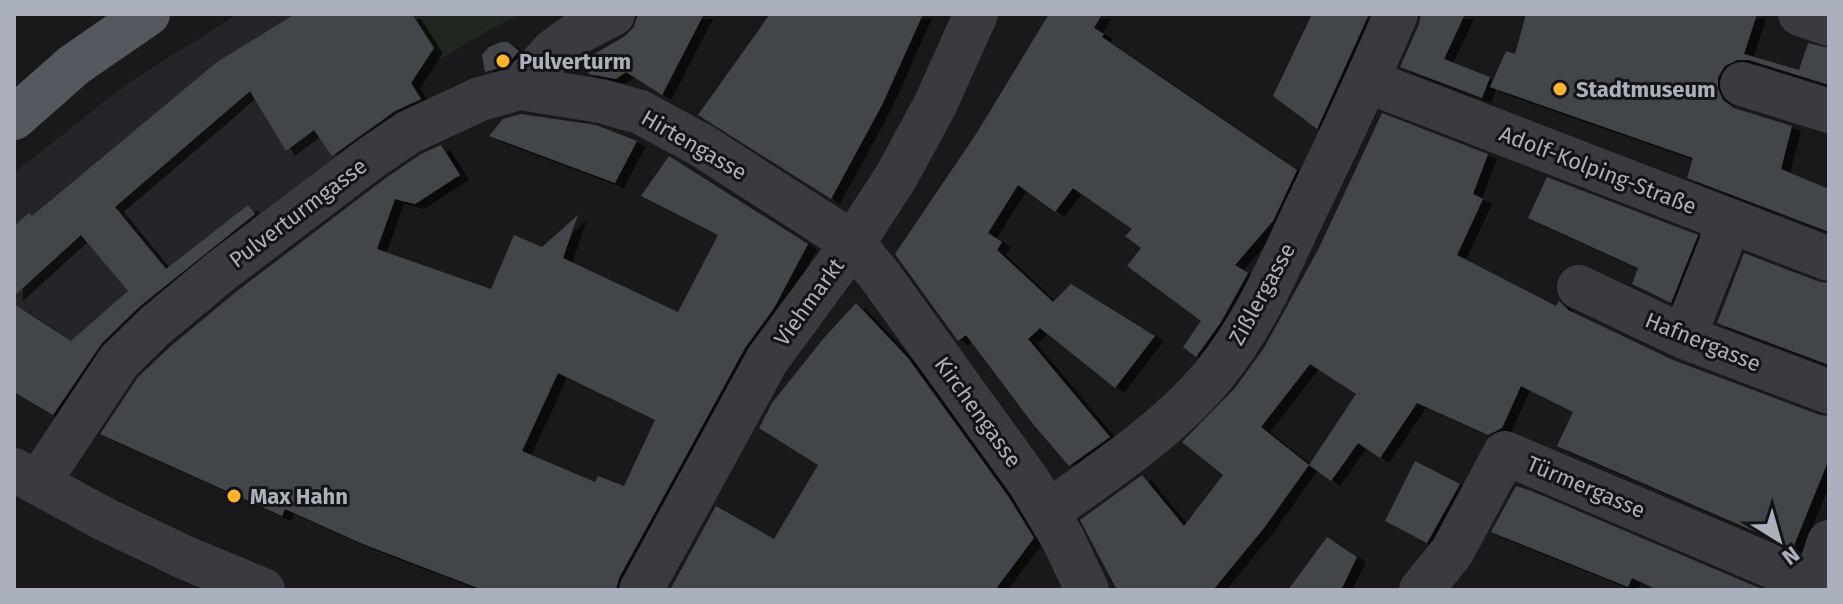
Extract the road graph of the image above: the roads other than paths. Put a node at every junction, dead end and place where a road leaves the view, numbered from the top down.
1 (148, 14) edge
2 (613, 14) edge
3 (976, 14) edge
4 (1396, 14) edge
5 (1800, 14) edge
6 (1829, 24) edge
7 (74, 65) junction
8 (1367, 81) junction
9 (1742, 84) dead end
10 (520, 88) junction
11 (14, 90) edge
12 (1829, 111) edge
13 (14, 118) edge
14 (1730, 221) junction
15 (853, 243) junction
16 (1829, 259) edge
17 (1579, 287) dead end
18 (1684, 337) junction
19 (1829, 392) edge
20 (26, 476) edge
21 (1048, 512) junction
22 (1829, 542) edge
23 (1813, 589) edge
24 (263, 590) edge
25 (641, 590) edge
26 (1087, 590) edge
27 (1421, 590) edge

1 - 7 main road
2 - 10 street
3 - 15 street, Viehmarkt
4 - 8 street, Zißlergasse
5 - 6 street
7 - 11 main road
7 - 13 main road
8 - 14 street, Adolf-Kolping-Straße
8 - 21 street, Zißlergasse
9 - 12 street
10 - 15 street, Hirtengasse
10 - 20 street, Pulverturmgasse
14 - 16 street, Adolf-Kolping-Straße
14 - 18 street
15 - 21 street, Kirchengasse
15 - 25 street, Viehmarkt
17 - 18 street, Hafnergasse
18 - 19 street, Hafnergasse
20 - 24 street
21 - 26 street, Kirchengasse
22 - 23 street
23 - 27 street, Türmergasse

